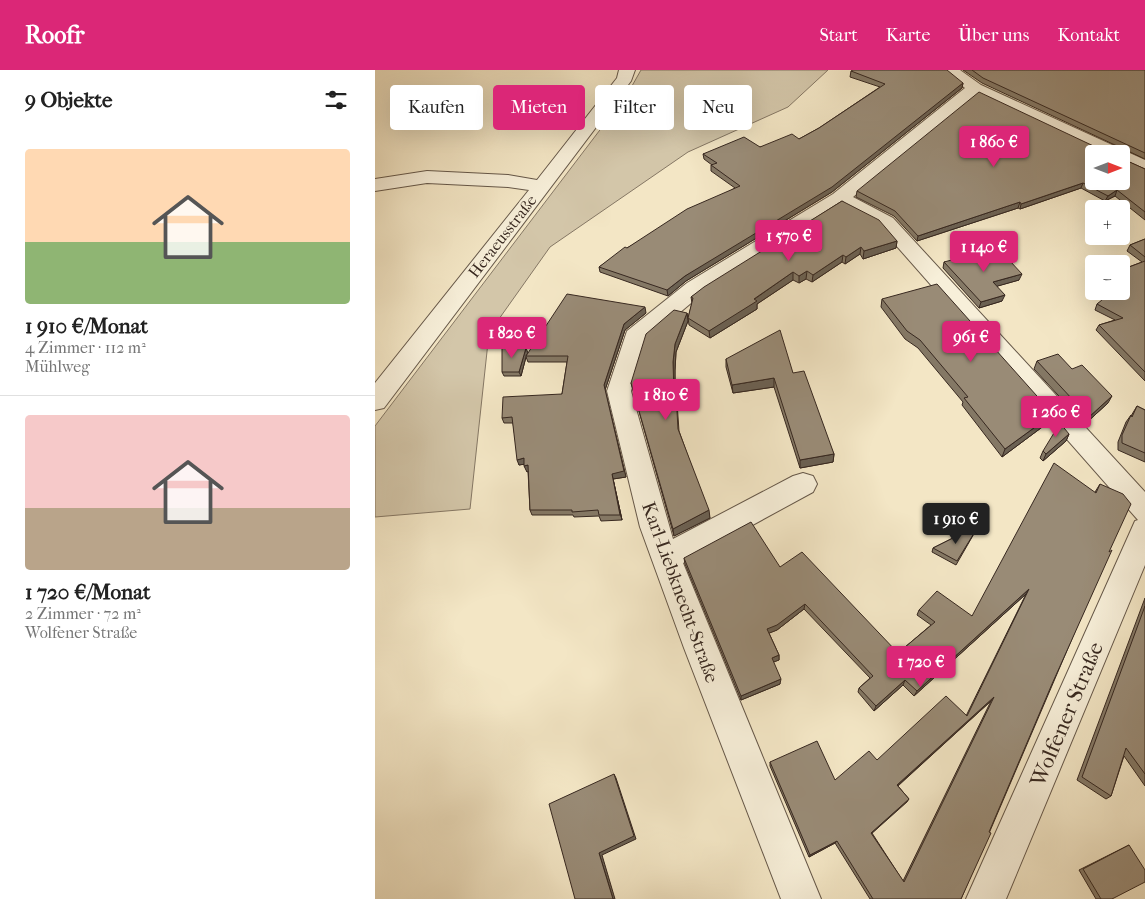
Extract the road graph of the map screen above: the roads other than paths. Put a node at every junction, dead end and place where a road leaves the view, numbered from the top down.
1 (627, 70) edge
2 (950, 70) edge
3 (975, 88) junction
4 (1097, 145) edge
5 (1130, 160) edge
6 (1145, 167) edge
7 (375, 185) edge
8 (542, 186) junction
9 (840, 198) junction
10 (375, 401) edge
11 (803, 484) dead end
12 (1145, 511) edge
13 (1145, 530) edge
14 (666, 557) junction
15 (801, 899) edge
16 (986, 899) edge

1 - 8 street, Heraeusstraße
2 - 3 street
3 - 4 street
3 - 9 street, Karl-Liebknecht-Straße
5 - 6 street
7 - 8 street
8 - 10 street, Heraeusstraße
9 - 12 street
9 - 14 street, Karl-Liebknecht-Straße
11 - 14 street
13 - 16 street, Wolfener Straße
14 - 15 street, Karl-Liebknecht-Straße

